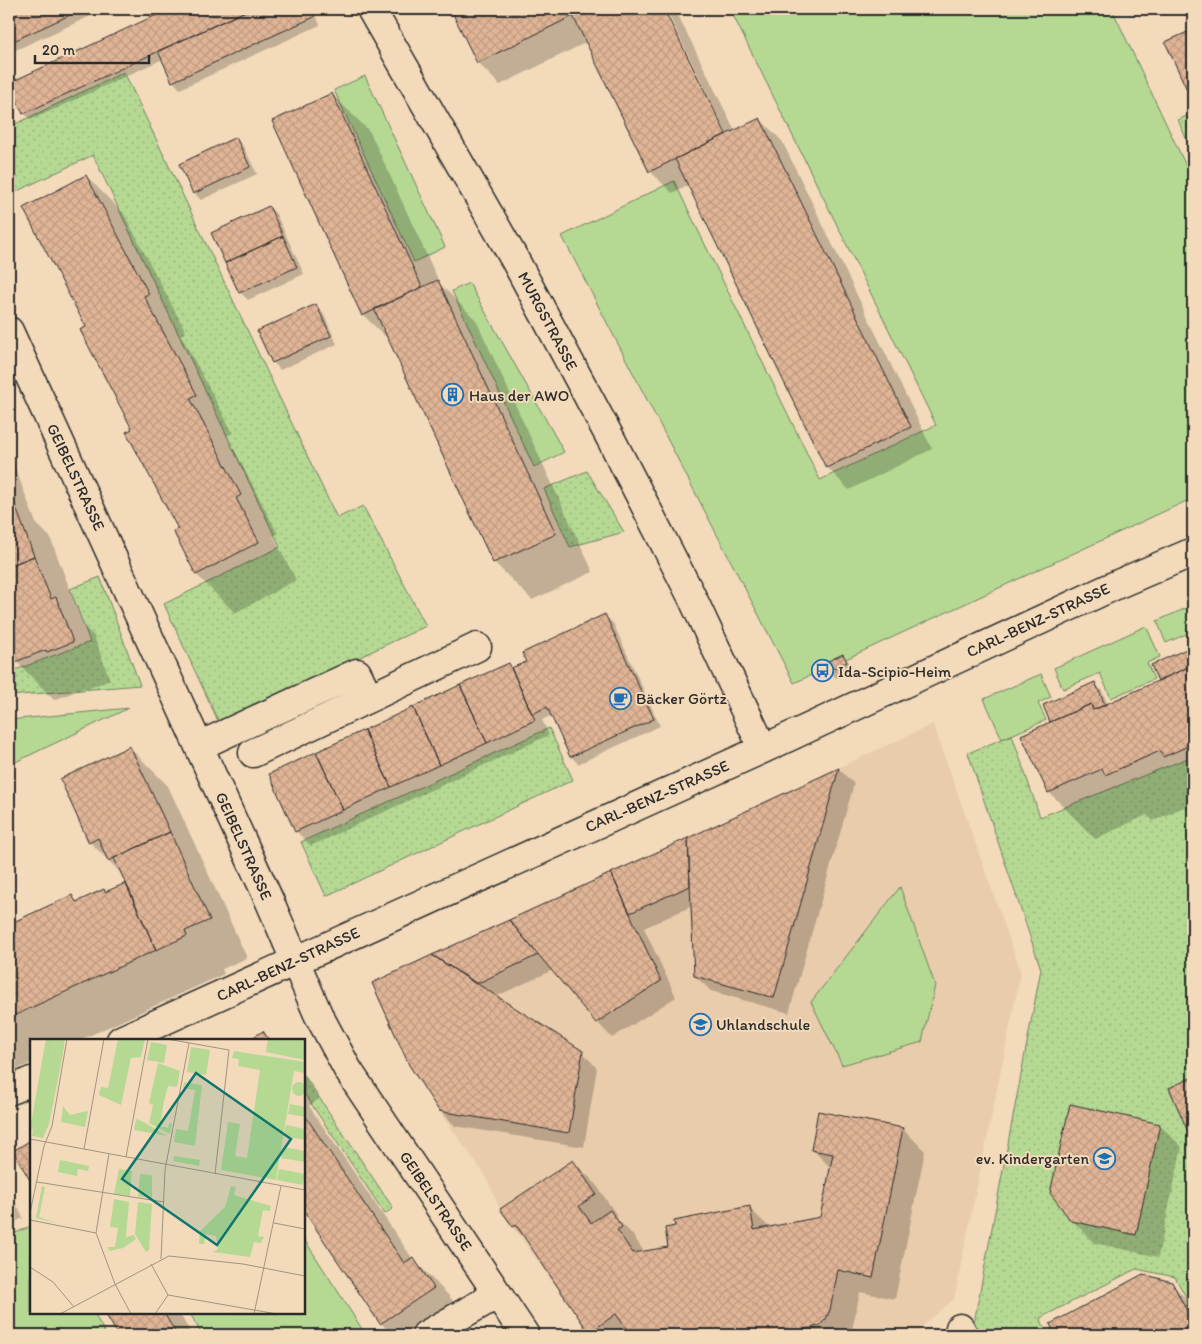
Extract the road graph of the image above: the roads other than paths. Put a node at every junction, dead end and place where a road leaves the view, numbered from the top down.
1 (371, 9) edge
2 (9, 331) edge
3 (1193, 552) edge
4 (477, 647) dead end
5 (369, 698) junction
6 (199, 746) junction
7 (762, 748) junction
8 (253, 753) dead end
9 (295, 961) junction
10 (122, 1039) edge
11 (30, 1081) edge
12 (9, 1091) edge
13 (498, 1294) junction
14 (426, 1335) edge
15 (525, 1335) edge

1 - 7 street, MURGSTRASSE
2 - 6 street, GEIBELSTRASSE
3 - 7 street, CARL-BENZ-STRASSE
4 - 5 street
5 - 6 street
5 - 8 street
6 - 9 street, GEIBELSTRASSE
7 - 9 street, CARL-BENZ-STRASSE
9 - 10 street, CARL-BENZ-STRASSE
9 - 13 street, GEIBELSTRASSE
11 - 12 street
13 - 14 street
13 - 15 street, GEIBELSTRASSE

